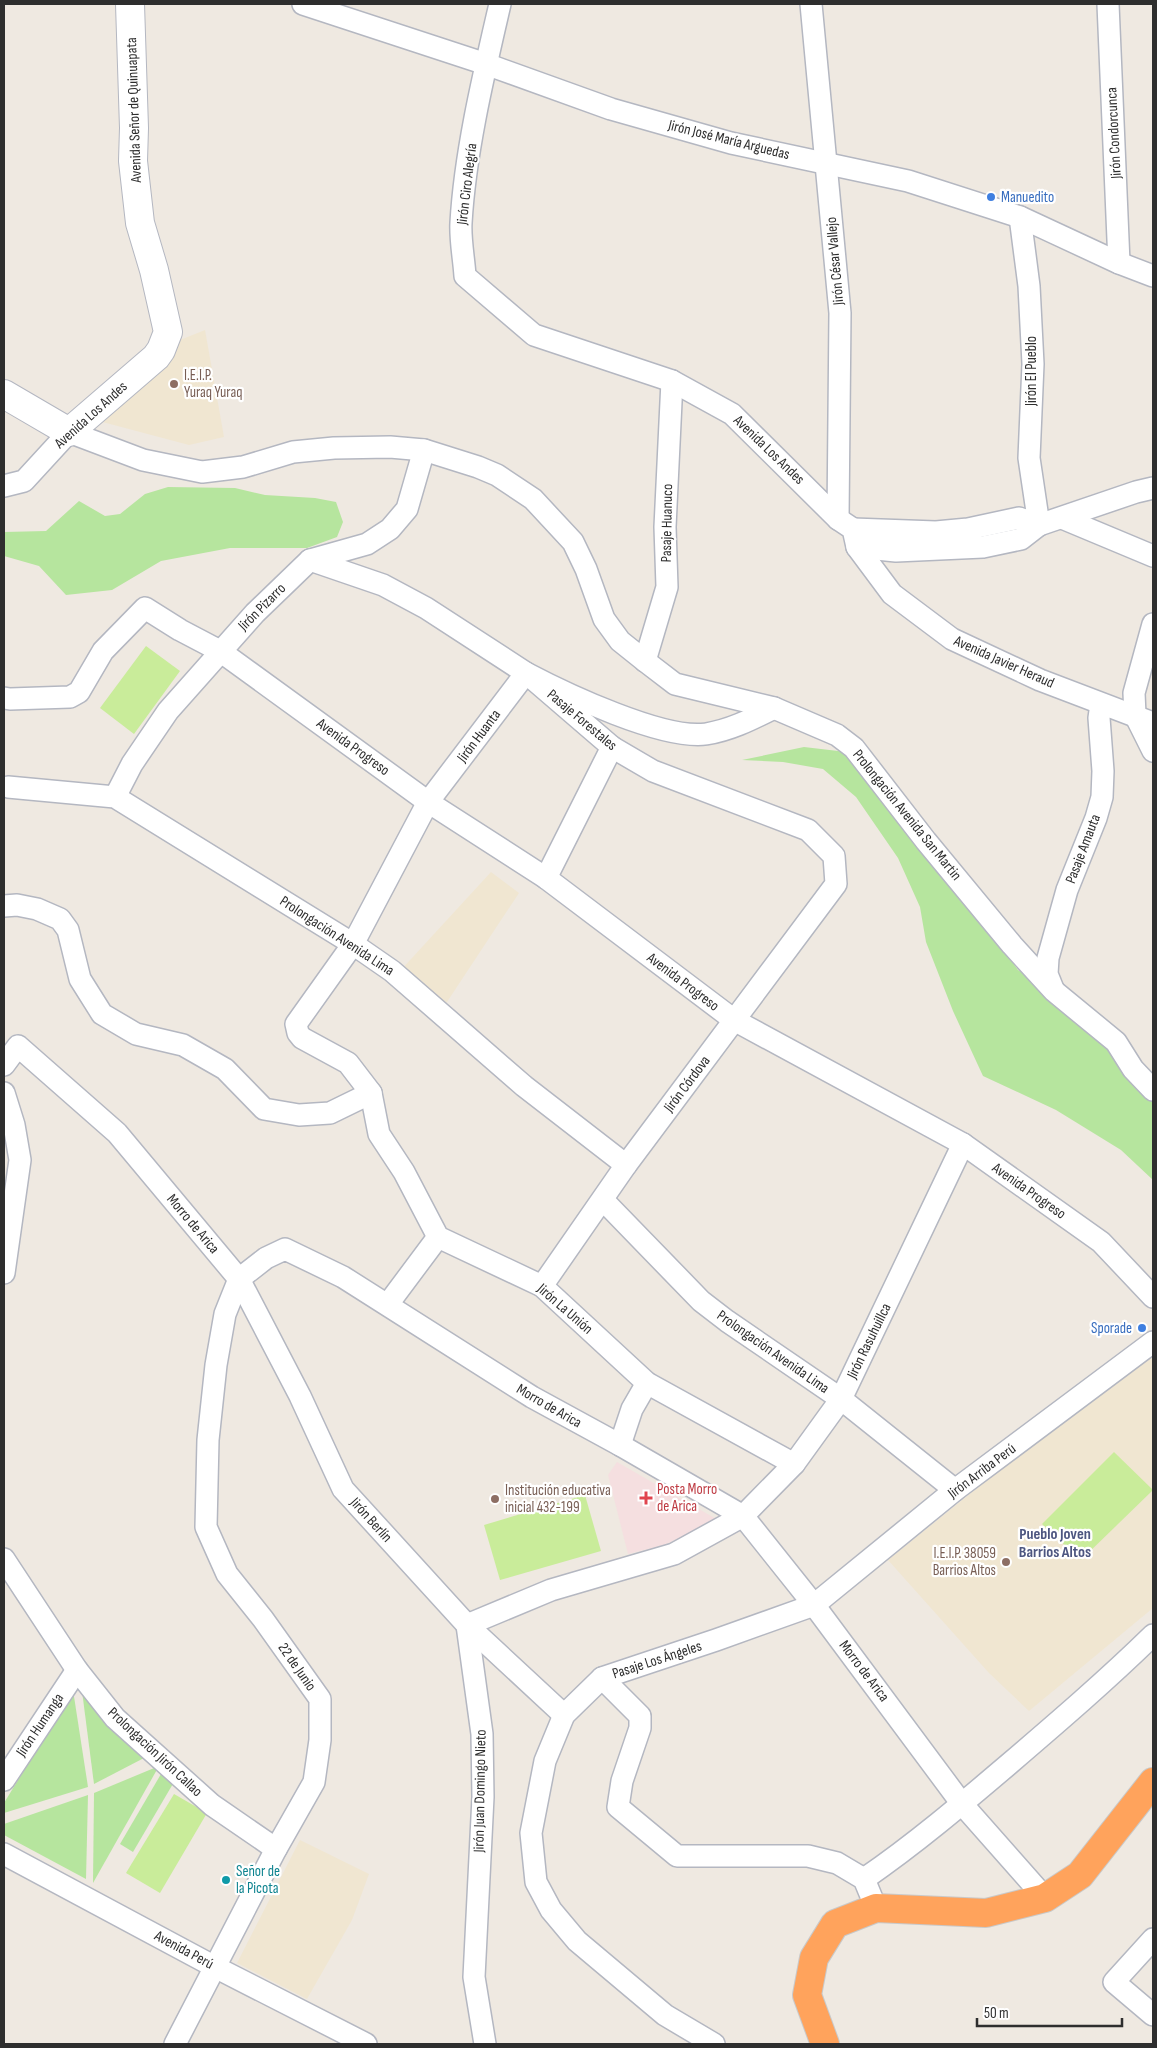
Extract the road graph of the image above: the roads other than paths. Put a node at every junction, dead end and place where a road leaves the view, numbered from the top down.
1 (130, 4) edge
2 (303, 4) edge
3 (500, 4) edge
4 (811, 4) edge
5 (1108, 4) edge
6 (486, 64) junction
7 (827, 163) junction
8 (1020, 218) junction
9 (1119, 263) junction
10 (1153, 276) edge
11 (168, 332) joint
12 (534, 335) joint
13 (672, 381) junction
14 (4, 394) edge
15 (69, 432) junction
16 (424, 450) junction
17 (4, 486) edge
18 (1153, 488) edge
19 (1062, 518) junction
20 (1039, 524) junction
21 (849, 532) junction
22 (1153, 556) edge
23 (310, 560) junction
24 (1153, 624) edge
25 (220, 651) junction
26 (645, 661) junction
27 (526, 673) junction
28 (4, 698) edge
29 (1101, 704) junction
30 (774, 708) junction
31 (1144, 719) edge
32 (612, 747) junction
33 (1153, 751) edge
34 (8, 787) dead end
35 (115, 797) junction
36 (428, 802) junction
37 (546, 878) junction
38 (836, 884) joint
39 (4, 906) edge
40 (353, 944) junction
41 (1054, 991) junction
42 (734, 1020) junction
43 (4, 1065) edge
44 (1153, 1090) edge
45 (4, 1093) edge
46 (371, 1093) junction
47 (963, 1144) junction
48 (626, 1165) junction
49 (603, 1200) junction
50 (438, 1237) junction
51 (4, 1273) edge
52 (239, 1279) junction
53 (542, 1286) junction
54 (1153, 1297) edge
55 (388, 1304) junction
56 (1153, 1342) edge
57 (647, 1383) junction
58 (841, 1399) junction
59 (620, 1445) junction
60 (794, 1464) junction
61 (955, 1490) junction
62 (742, 1516) junction
63 (4, 1559) edge
64 (814, 1605) junction
65 (467, 1625) junction
66 (1153, 1635) edge
67 (77, 1670) junction
68 (602, 1678) junction
69 (564, 1715) junction
70 (4, 1780) edge
71 (1153, 1782) edge
72 (962, 1804) junction
73 (276, 1849) junction
74 (4, 1854) edge
75 (864, 1879) junction
76 (1044, 1898) junction
77 (876, 1908) junction
78 (1153, 1939) edge
79 (215, 1967) junction
80 (1153, 2015) edge
81 (175, 2044) edge
82 (366, 2044) edge
83 (485, 2044) edge
84 (714, 2044) edge
85 (825, 2044) edge

1 - 11 street, Avenida Señor de Quinuapata
2 - 6 street, Jirón José María Arguedas
3 - 6 street, Jirón Ciro Alegría
4 - 7 street, Jirón César Vallejo
5 - 9 street, Jirón Condorcunca
6 - 7 street, Jirón José María Arguedas
6 - 12 street, Jirón Ciro Alegría
7 - 8 street, Jirón José María Arguedas
7 - 21 street, Jirón César Vallejo
8 - 9 street, Jirón José María Arguedas
8 - 20 street, Jirón El Pueblo
9 - 10 street, Jirón José María Arguedas
11 - 15 street, Avenida Los Andes
12 - 13 street, Avenida Los Andes
13 - 21 street, Avenida Los Andes
13 - 26 street, Pasaje Huanuco
14 - 15 street
15 - 16 street, Prolongación Avenida San Martin
15 - 17 street, Avenida Los Andes
16 - 23 street, Jirón Pizarro
16 - 26 street, Prolongación Avenida San Martin
18 - 19 street
19 - 20 street
19 - 22 street
20 - 21 street
21 - 29 street, Avenida Javier Heraud
23 - 25 street, Jirón Pizarro
23 - 27 street, Pasaje Forestales
24 - 31 street
25 - 28 street, Avenida Progreso
25 - 35 street, Jirón Pizarro
25 - 36 street, Avenida Progreso
26 - 30 street, Prolongación Avenida San Martin
27 - 30 street
27 - 32 street, Pasaje Forestales
27 - 36 street, Jirón Huanta
29 - 31 street, Avenida Javier Heraud
29 - 41 street, Pasaje Amauta
30 - 41 street, Prolongación Avenida San Martin
31 - 33 street
32 - 37 street
32 - 38 street, Pasaje Forestales
34 - 35 street, Prolongación Avenida Lima
35 - 40 street, Prolongación Avenida Lima
36 - 37 street, Avenida Progreso
36 - 40 street, Jirón Huanta
37 - 42 street, Avenida Progreso
38 - 42 street, Jirón Córdova
39 - 46 street
40 - 46 street, Jirón Huanta
40 - 48 street, Prolongación Avenida Lima
41 - 44 street, Prolongación Avenida San Martin
42 - 47 street, Avenida Progreso
42 - 48 street, Jirón Córdova
43 - 52 street, Morro de Arica
45 - 51 street
46 - 50 street
47 - 54 street, Avenida Progreso
47 - 58 street, Jirón Rasuhuillca
48 - 49 street, Jirón Córdova
49 - 53 street, Jirón Córdova
49 - 58 street, Prolongación Avenida Lima
50 - 53 street, Jirón La Unión
50 - 55 street
52 - 55 street, Morro de Arica
52 - 65 street, Jirón Berlín
52 - 73 street, 22 de Junio
53 - 57 street, Jirón La Unión
55 - 59 street, Morro de Arica
56 - 61 street, Jirón Arriba Perú
57 - 59 street
57 - 60 street, Jirón La Unión
58 - 60 street, Jirón Rasuhuillca
58 - 61 street, Prolongación Avenida Lima
59 - 62 street, Morro de Arica
60 - 62 street, Jirón Rasuhuillca
61 - 64 street, Jirón Arriba Perú
62 - 64 street, Morro de Arica
62 - 65 street
63 - 67 street, Prolongación Jirón Callao
64 - 68 street, Pasaje Los Ángeles
64 - 72 street, Morro de Arica
65 - 69 street, Jirón Berlín
65 - 83 street, Jirón Juan Domingo Nieto
66 - 72 street
67 - 70 street, Jirón Humanga
67 - 73 street, Prolongación Jirón Callao
68 - 69 street, Pasaje Los Ángeles
68 - 75 street
69 - 84 street, Pasaje Los Ángeles
71 - 76 highway
72 - 75 street
72 - 76 street, Morro de Arica
73 - 79 street, 22 de Junio
74 - 79 street, Avenida Perú
75 - 77 street
76 - 77 highway
77 - 85 highway
78 - 80 street
79 - 81 street, 22 de Junio
79 - 82 street, Avenida Perú

